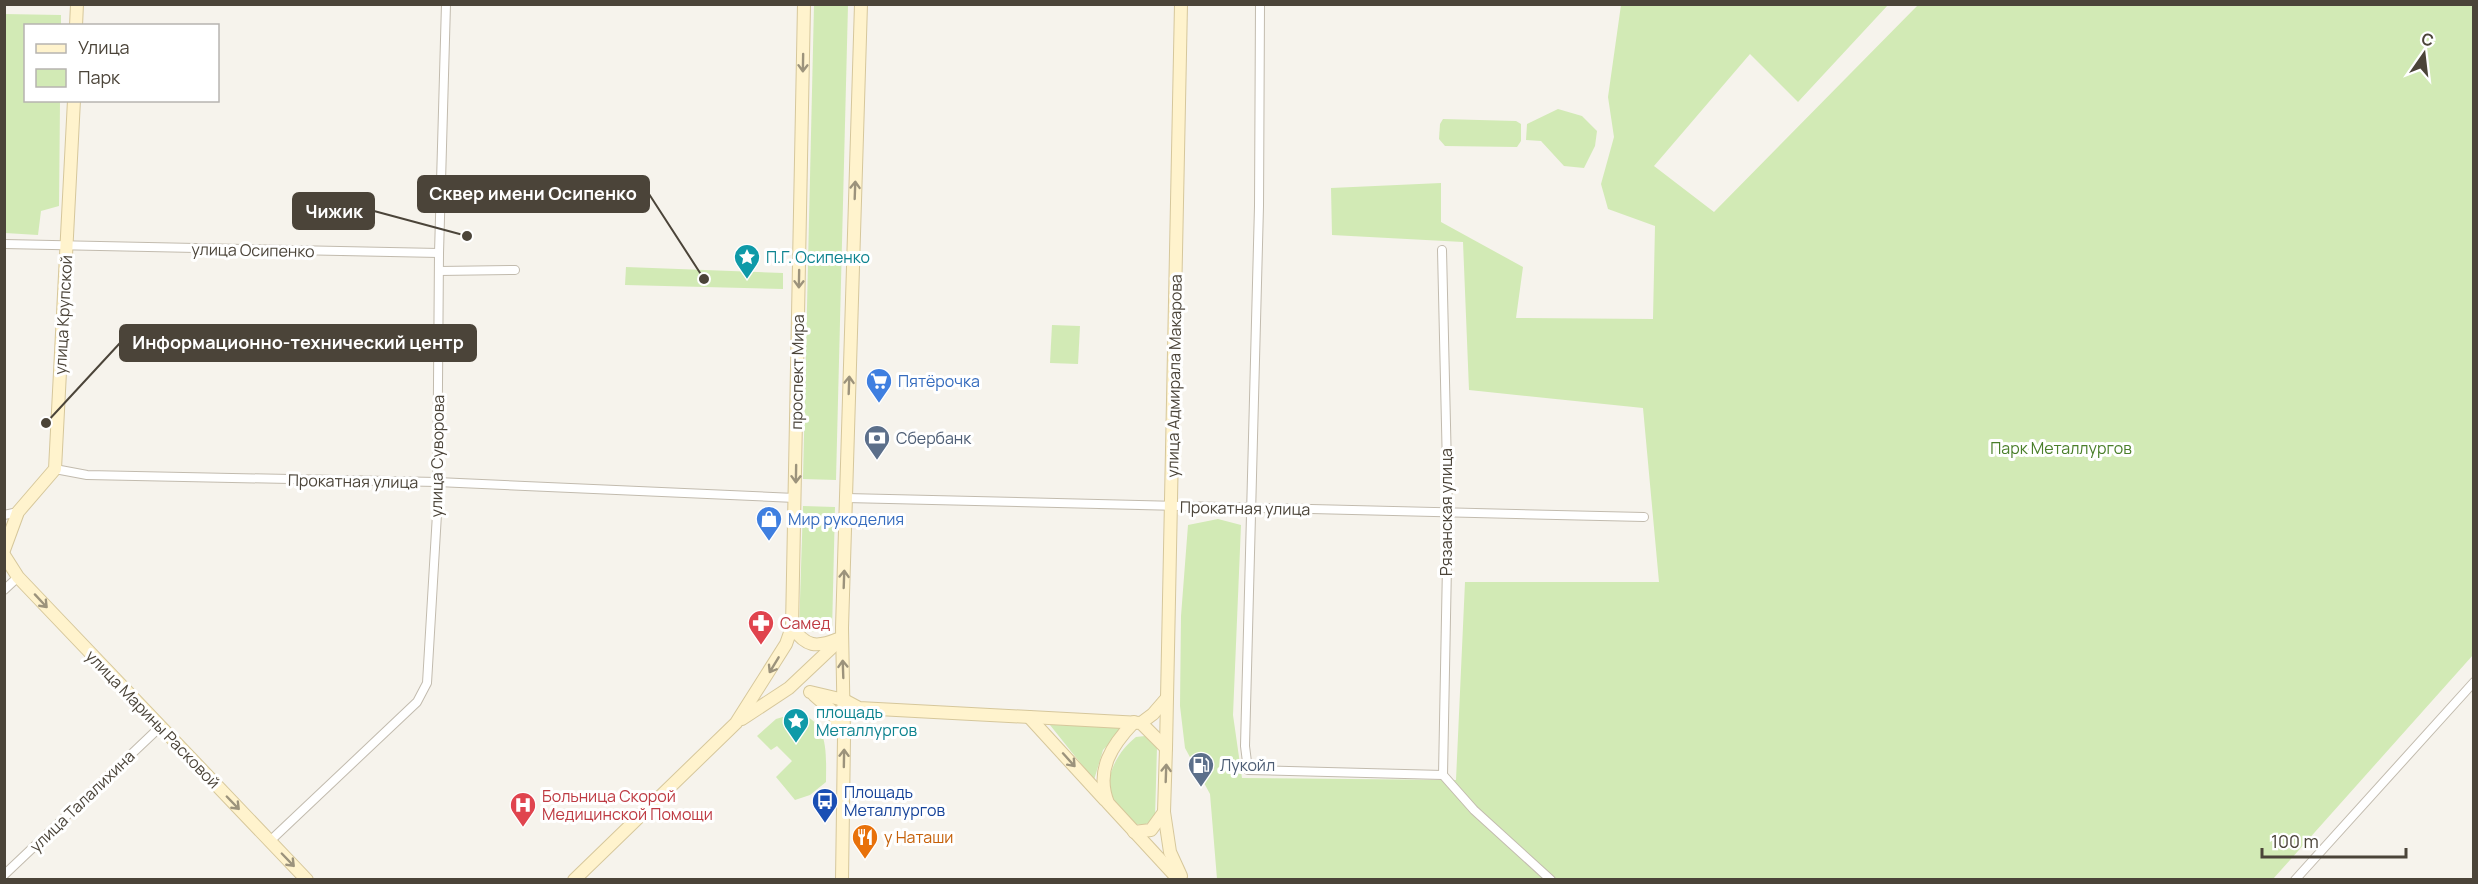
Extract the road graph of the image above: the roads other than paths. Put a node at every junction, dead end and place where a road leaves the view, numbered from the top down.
1 (76, 4) edge
2 (446, 4) edge
3 (804, 4) edge
4 (861, 4) edge
5 (1181, 4) edge
6 (1260, 4) edge
7 (76, 24) edge
8 (74, 102) edge
9 (4, 244) edge
10 (66, 247) junction
11 (1442, 249) dead end
12 (439, 253) junction
13 (514, 270) dead end
14 (439, 271) junction
15 (55, 469) junction
16 (437, 482) junction
17 (795, 498) junction
18 (846, 498) junction
19 (1172, 506) junction
20 (1250, 508) junction
21 (18, 512) junction
22 (1448, 512) junction
23 (4, 515) edge
24 (1644, 517) dead end
25 (4, 550) edge
26 (4, 555) edge
27 (18, 577) junction
28 (4, 590) edge
29 (792, 627) junction
30 (842, 638) junction
31 (2474, 682) edge
32 (789, 688) junction
33 (810, 692) junction
34 (756, 695) junction
35 (1166, 699) junction
36 (844, 700) junction
37 (1029, 717) junction
38 (1138, 722) junction
39 (736, 723) junction
40 (160, 727) junction
41 (844, 737) junction
42 (1166, 747) junction
43 (1443, 775) junction
44 (1108, 803) junction
45 (1164, 812) junction
46 (1134, 832) junction
47 (270, 841) junction
48 (4, 875) edge
49 (1177, 878) edge
50 (307, 879) edge
51 (574, 879) edge
52 (842, 879) edge
53 (1551, 879) edge
54 (2295, 879) edge

1 - 7 street
2 - 12 street, улица Суворова
3 -> 17 street, проспект Мира
18 -> 4 street
5 - 19 street, улица Адмирала Макарова
6 - 20 street
8 - 10 street, улица Крупской
9 - 10 street, улица Осипенко
10 - 12 street, улица Осипенко
10 - 15 street, улица Крупской
11 - 22 street, Рязанская улица
12 - 14 street, улица Суворова
13 - 14 street
14 - 16 street, улица Суворова
15 - 16 street, Прокатная улица
15 - 21 street
16 - 17 street, Прокатная улица
16 - 47 street, улица Суворова
17 - 29 street, проспект Мира
18 - 19 street, Прокатная улица
30 -> 18 street
19 - 20 street, Прокатная улица
19 - 35 street, улица Адмирала Макарова
20 - 22 street, Прокатная улица
20 - 43 street
21 - 23 street
21 - 25 street
22 - 24 street, Прокатная улица
22 - 43 street, Рязанская улица
26 - 27 street, улица Марины Расковой
27 - 28 street
27 -> 40 street, улица Марины Расковой
29 - 30 street
29 -> 34 street, проспект Мира
30 - 32 street
36 -> 30 street
31 - 54 street
32 - 33 street
32 - 34 street
32 - 39 street
33 - 36 street
33 - 41 street
34 - 39 street, проспект Мира
35 - 38 street
35 - 42 street, улица Адмирала Макарова
36 - 37 street
36 - 41 street
37 - 38 street
37 -> 44 street
38 - 42 street
38 - 44 street
39 - 51 street
40 -> 47 street, улица Марины Расковой
40 - 48 street, улица Талалихина
52 -> 41 street
45 -> 42 street, улица Адмирала Макарова
43 - 53 street
44 - 46 street
45 - 46 street
45 - 49 street
46 - 49 street
47 -> 50 street, улица Марины Расковой

